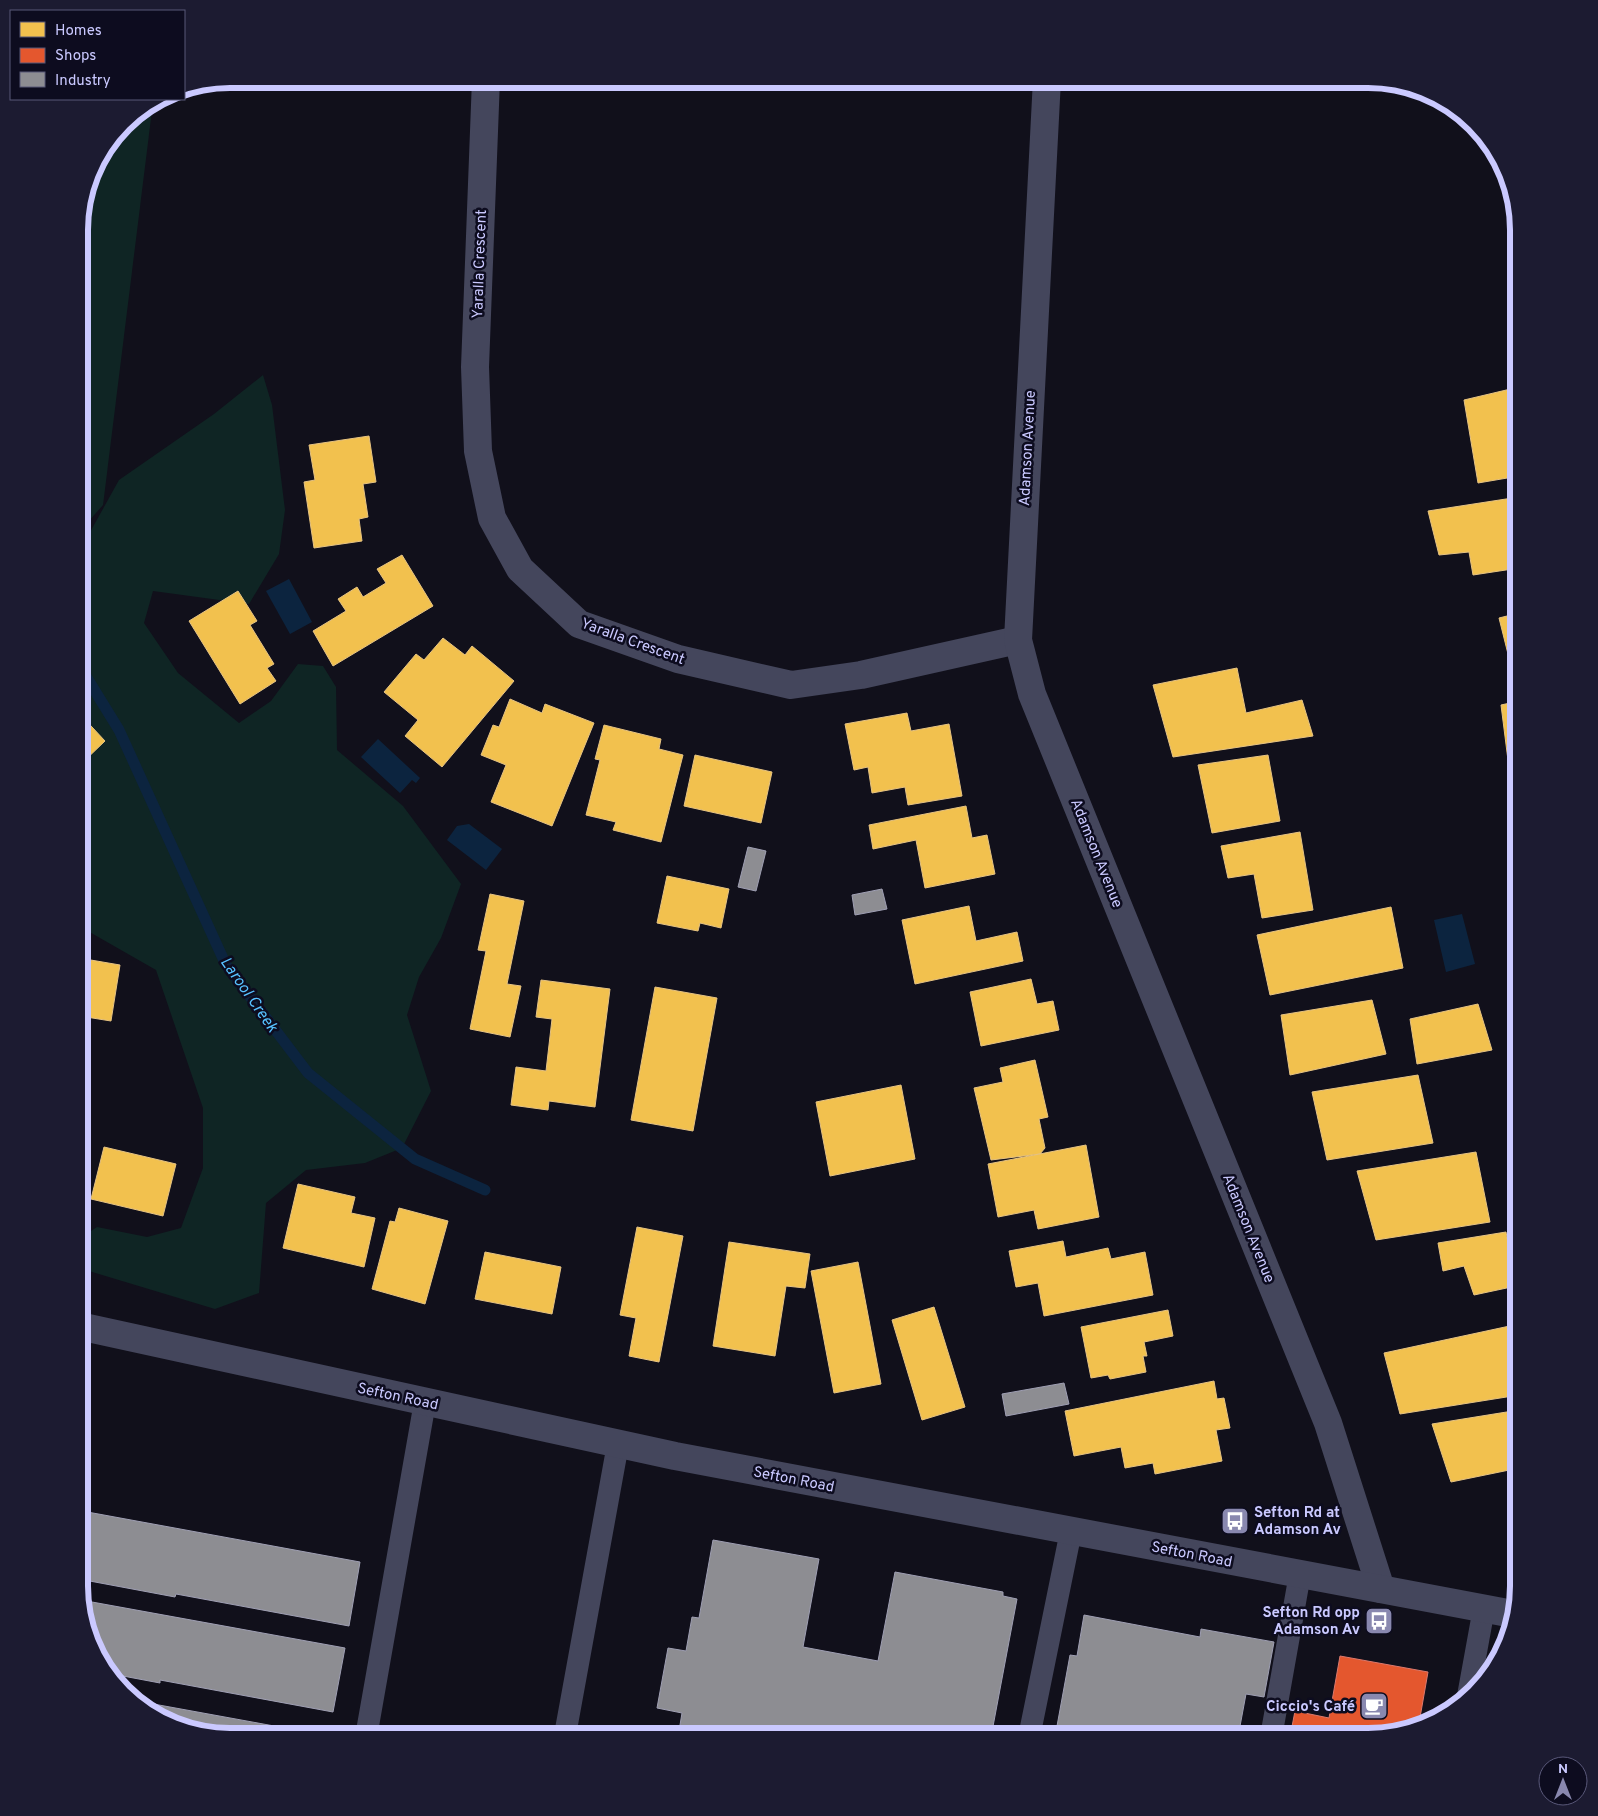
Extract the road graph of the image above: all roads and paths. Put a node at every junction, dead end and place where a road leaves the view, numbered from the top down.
1 (486, 88) edge
2 (1047, 88) edge
3 (1018, 640) junction
4 (88, 1328) edge
5 (425, 1402) junction
6 (618, 1444) junction
7 (1071, 1531) junction
8 (1300, 1574) junction
9 (1381, 1589) junction
10 (1484, 1608) junction
11 (1508, 1613) edge
12 (1470, 1685) edge
13 (368, 1728) edge
14 (566, 1728) edge
15 (1031, 1728) edge
16 (1274, 1728) edge

1 - 3 street, Yaralla Crescent
2 - 3 street, Adamson Avenue
3 - 9 street, Adamson Avenue
4 - 5 street, Sefton Road
5 - 6 street, Sefton Road
5 - 13 lane
6 - 7 street, Sefton Road
6 - 14 lane
7 - 8 street, Sefton Road
7 - 15 lane
8 - 9 street, Sefton Road
8 - 16 lane
9 - 10 street, Sefton Road
10 - 11 street, Sefton Road
10 - 12 lane

